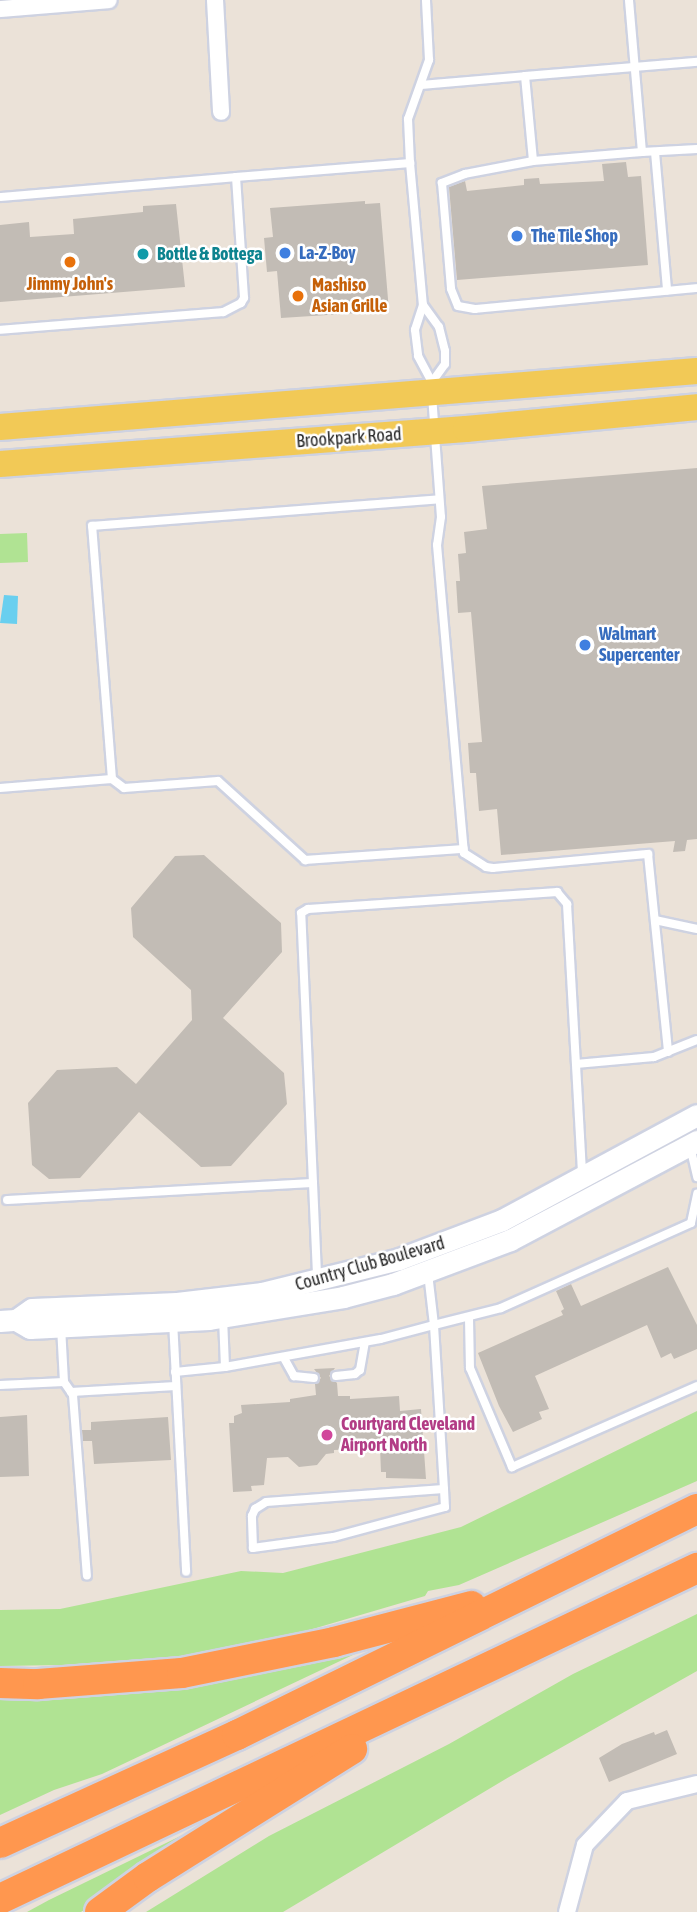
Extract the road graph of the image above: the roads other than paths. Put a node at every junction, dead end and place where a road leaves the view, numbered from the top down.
1 (109, 0) edge
2 (215, 0) edge
3 (426, 0) edge
4 (629, 0) edge
5 (0, 9) edge
6 (697, 62) edge
7 (634, 67) junction
8 (525, 76) junction
9 (421, 85) junction
10 (221, 112) dead end
11 (697, 149) edge
12 (642, 152) junction
13 (655, 152) junction
14 (533, 161) junction
15 (410, 163) junction
16 (236, 177) junction
17 (0, 197) edge
18 (697, 288) edge
19 (667, 290) junction
20 (423, 306) junction
21 (0, 330) edge
22 (697, 371) edge
23 (432, 387) junction
24 (697, 407) edge
25 (0, 428) edge
26 (433, 431) junction
27 (0, 464) edge
28 (439, 499) junction
29 (112, 779) junction
30 (0, 788) edge
31 (464, 849) junction
32 (654, 920) junction
33 (697, 929) edge
34 (697, 1040) edge
35 (668, 1052) junction
36 (576, 1064) junction
37 (697, 1115) edge
38 (693, 1143) edge
39 (697, 1177) edge
40 (582, 1179) junction
41 (313, 1183) junction
42 (697, 1194) edge
43 (8, 1200) dead end
44 (428, 1272) junction
45 (318, 1281) junction
46 (222, 1308) junction
47 (469, 1318) junction
48 (8, 1320) edge
49 (173, 1321) junction
50 (434, 1325) junction
51 (61, 1327) junction
52 (365, 1342) junction
53 (284, 1358) junction
54 (225, 1367) junction
55 (175, 1372) junction
56 (336, 1376) dead end
57 (314, 1378) dead end
58 (64, 1382) junction
59 (0, 1385) edge
60 (697, 1385) edge
61 (176, 1386) junction
62 (71, 1392) junction
63 (444, 1489) junction
64 (697, 1509) edge
65 (697, 1568) edge
66 (186, 1572) dead end
67 (87, 1575) dead end
68 (532, 1590) junction
69 (0, 1683) edge
70 (447, 1690) junction
71 (697, 1784) edge
72 (0, 1843) edge
73 (0, 1899) edge
74 (100, 1912) edge
75 (567, 1912) edge

1 - 5 street
2 - 10 street
3 - 9 lane
4 - 7 lane
6 - 7 lane
7 - 8 lane
7 - 12 lane
8 - 9 lane
8 - 14 lane
9 - 15 lane
11 - 13 lane
12 - 13 lane
12 - 14 lane
13 - 19 lane
14 - 19 lane
15 - 16 lane
15 - 20 lane
16 - 17 lane
16 - 21 lane
18 - 19 lane
20 - 23 lane
20 - 23 lane
22 - 23 main road
23 - 25 main road
23 - 26 lane
24 - 26 main road, Brookpark Road
26 - 27 main road, Brookpark Road
26 - 28 lane
28 - 29 lane
28 - 31 lane
29 - 30 lane
29 - 31 lane
31 - 32 lane
32 - 33 lane
32 - 35 lane
34 - 35 lane
35 - 36 lane
36 - 40 lane
36 - 41 lane
37 - 40 street, Country Club Boulevard
38 - 39 lane
38 - 44 street, Country Club Boulevard
40 - 45 street, Country Club Boulevard
41 - 43 lane
41 - 45 lane
42 - 47 lane
44 - 46 street, Country Club Boulevard
44 - 50 lane
45 - 46 street, Country Club Boulevard
46 - 48 street, Country Club Boulevard
46 - 49 street, Country Club Boulevard
46 - 54 lane
47 - 50 lane
47 - 60 lane
48 - 51 street, Country Club Boulevard
49 - 51 street, Country Club Boulevard
49 - 55 lane
50 - 52 lane
50 - 63 lane
51 - 58 lane
52 - 53 lane
52 - 56 lane
53 - 54 lane
53 - 57 lane
54 - 55 lane
55 - 61 lane
58 - 59 lane
58 - 62 lane
61 - 62 lane
61 - 66 lane
62 - 67 lane
63 - 63 lane
64 - 68 highway
65 - 70 highway
68 - 69 highway
68 - 72 highway
70 - 73 highway
70 - 74 highway
71 - 75 street

